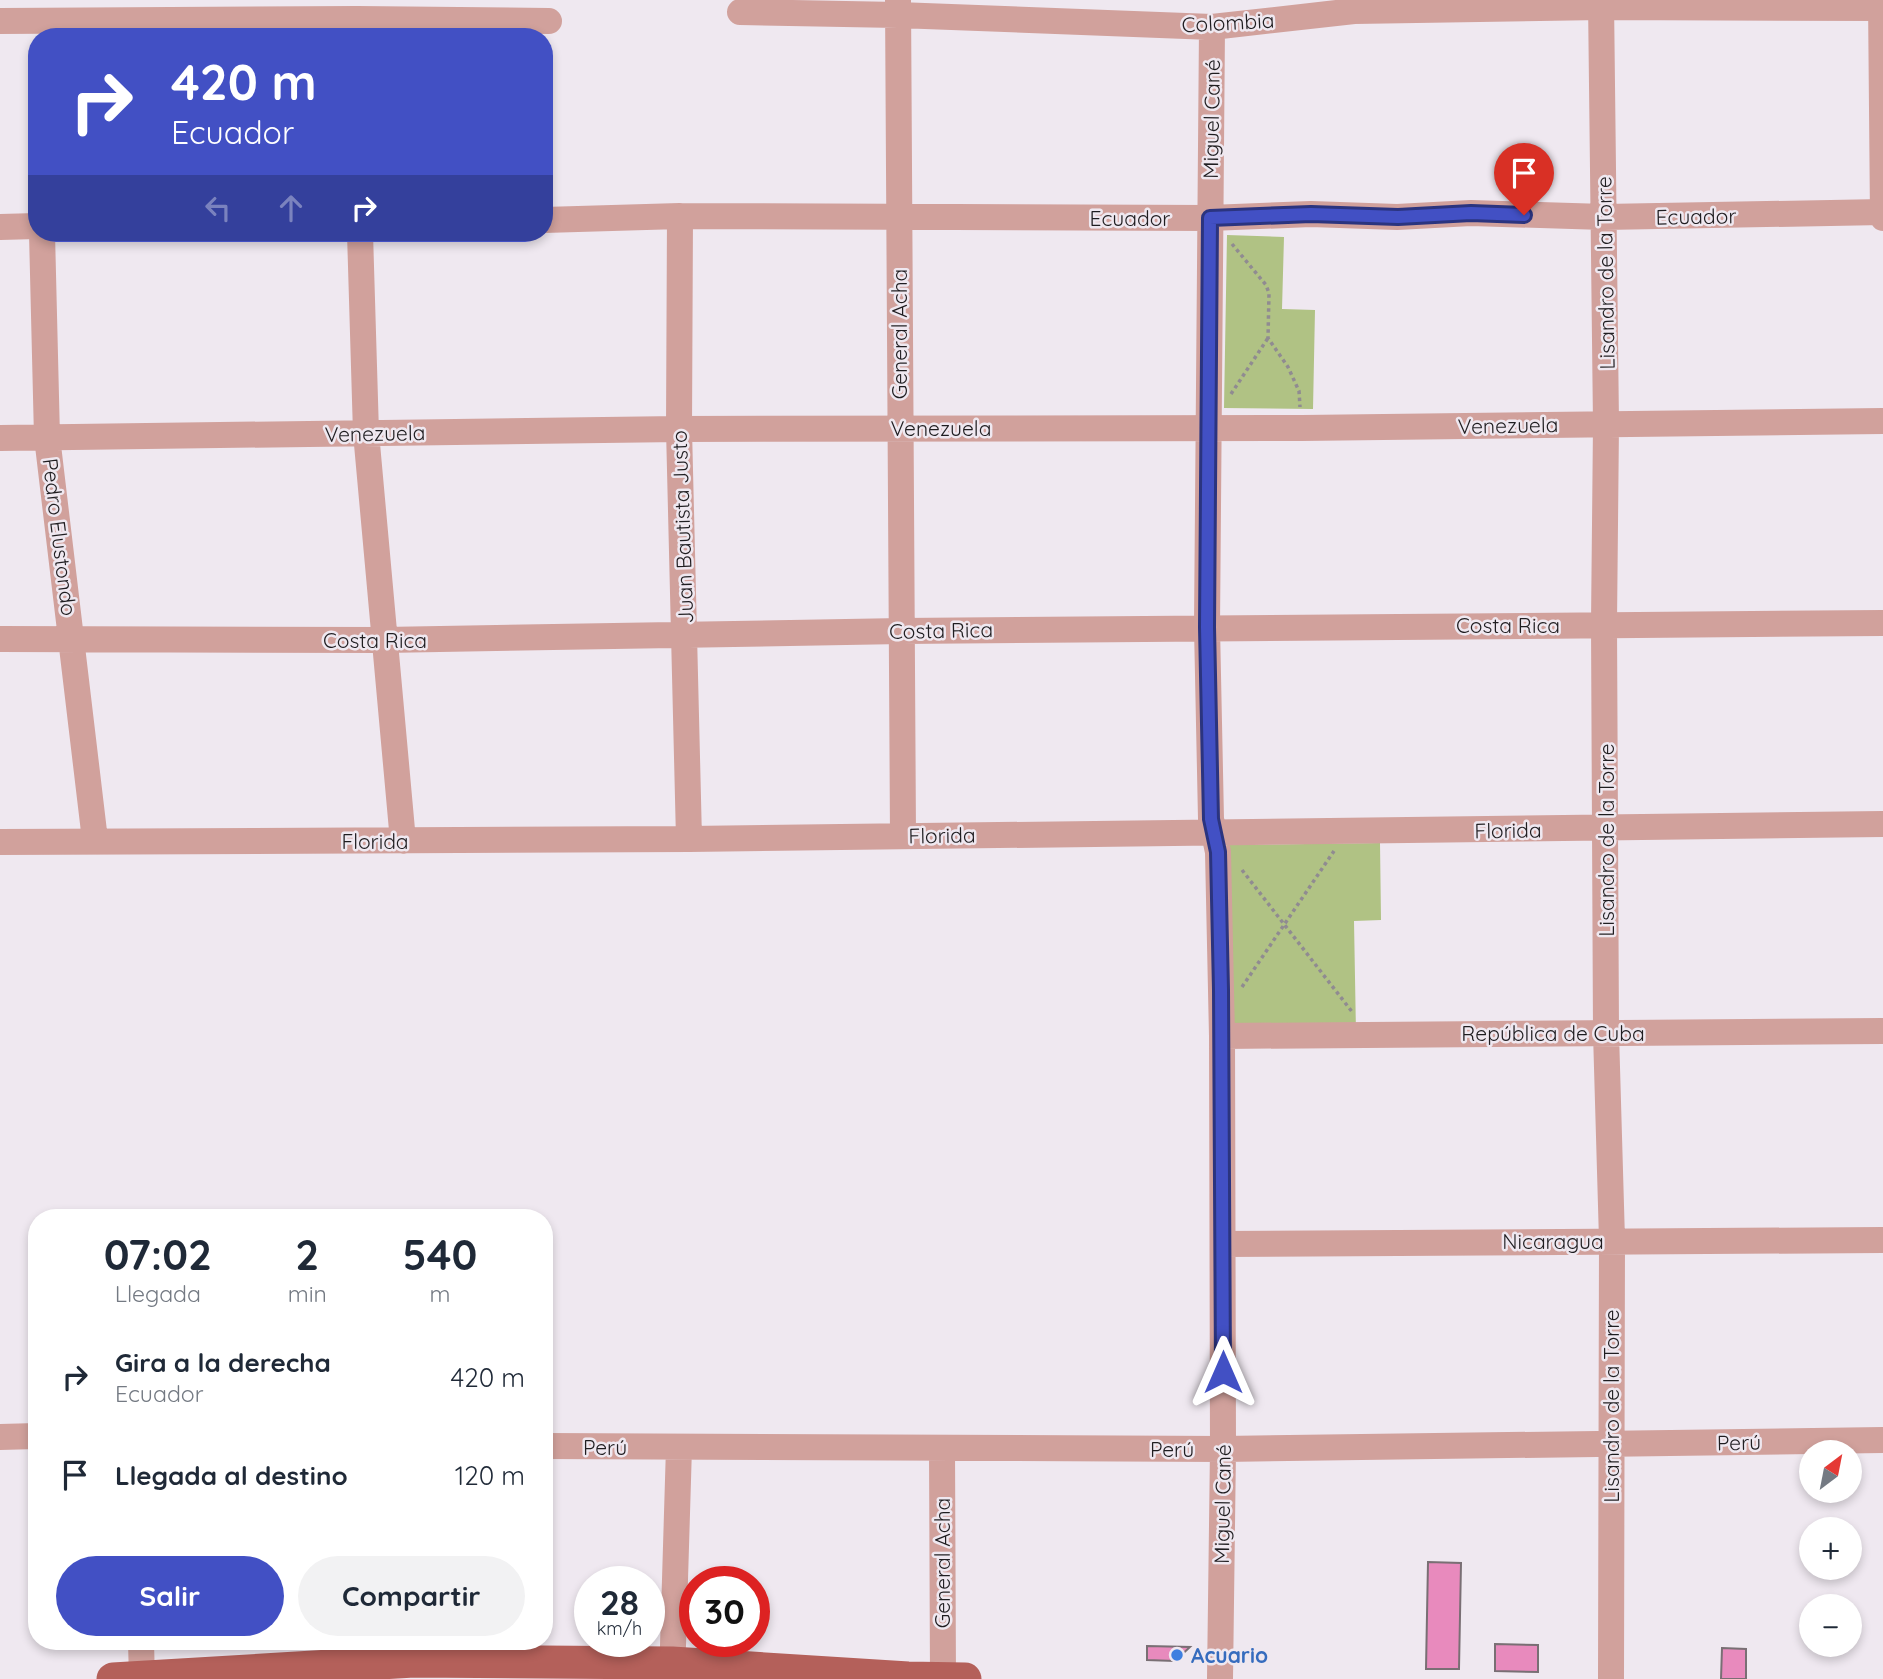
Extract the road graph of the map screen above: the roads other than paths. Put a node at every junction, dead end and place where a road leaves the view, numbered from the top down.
1 (1601, 3) edge
2 (1882, 5) edge
3 (898, 7) edge
4 (740, 12) dead end
5 (40, 19) edge
6 (357, 19) edge
7 (0, 21) edge
8 (549, 21) dead end
9 (1212, 27) junction
10 (1883, 212) edge
11 (680, 216) junction
12 (898, 216) junction
13 (1604, 217) junction
14 (1210, 218) junction
15 (1883, 218) edge
16 (553, 219) edge
17 (28, 226) edge
18 (0, 227) edge
19 (42, 242) edge
20 (359, 242) edge
21 (1883, 421) edge
22 (1606, 424) junction
23 (1209, 427) junction
24 (899, 428) junction
25 (679, 429) junction
26 (366, 433) junction
27 (0, 438) edge
28 (47, 438) junction
29 (1883, 623) edge
30 (1604, 624) junction
31 (1207, 627) junction
32 (902, 631) junction
33 (685, 634) junction
34 (0, 639) edge
35 (72, 639) junction
36 (384, 640) junction
37 (1883, 824) edge
38 (1606, 829) junction
39 (1213, 832) junction
40 (903, 836) junction
41 (689, 839) junction
42 (95, 841) junction
43 (403, 841) junction
44 (0, 842) edge
45 (1222, 1027) junction
46 (1883, 1031) edge
47 (1606, 1033) junction
48 (1612, 1240) junction
49 (1883, 1240) edge
50 (1223, 1244) junction
51 (28, 1436) edge
52 (0, 1437) edge
53 (1883, 1440) edge
54 (1610, 1444) junction
55 (553, 1446) edge
56 (679, 1447) junction
57 (942, 1448) junction
58 (1223, 1449) junction
59 (139, 1650) edge
60 (414, 1670) edge
61 (672, 1671) edge
62 (132, 1678) edge
63 (908, 1678) edge
64 (954, 1679) edge
65 (1220, 1679) edge
66 (1611, 1679) edge

1 - 2 street, Colombia
1 - 9 street, Colombia
1 - 13 street, Lisandro de la Torre
2 - 10 street
3 - 4 street, Colombia
3 - 9 street, Colombia
3 - 12 street, General Acha
5 - 6 street
5 - 7 street
6 - 8 street
9 - 14 street, Miguel Cané
10 - 13 street, Ecuador
10 - 15 street
11 - 12 street, Ecuador
11 - 16 street, Ecuador
11 - 25 street, Juan Bautista Justo
12 - 14 street, Ecuador
12 - 24 street, General Acha
13 - 14 street, Ecuador
13 - 22 street, Lisandro de la Torre
14 - 23 street, Miguel Cané
17 - 18 street
19 - 28 street, Pedro Elustondo
20 - 26 street
21 - 22 street, Venezuela
22 - 23 street, Venezuela
22 - 30 street, Lisandro de la Torre
23 - 24 street, Venezuela
23 - 31 street, Miguel Cané
24 - 25 street, Venezuela
24 - 32 street, General Acha
25 - 26 street, Venezuela
25 - 33 street, Juan Bautista Justo
26 - 28 street, Venezuela
26 - 36 street
27 - 28 street, Venezuela
28 - 35 street, Pedro Elustondo
29 - 30 street, Costa Rica
30 - 31 street, Costa Rica
30 - 38 street, Lisandro de la Torre
31 - 32 street, Costa Rica
31 - 39 street, Miguel Cané
32 - 33 street, Costa Rica
32 - 40 street, General Acha
33 - 36 street, Costa Rica
33 - 41 street, Juan Bautista Justo
34 - 35 street, Costa Rica
35 - 36 street, Costa Rica
35 - 42 street, Pedro Elustondo
36 - 43 street
37 - 38 street, Florida
38 - 39 street, Florida
38 - 47 street, Lisandro de la Torre
39 - 40 street, Florida
39 - 45 street, Miguel Cané
40 - 41 street, Florida
41 - 43 street, Florida
42 - 43 street, Florida
42 - 44 street, Florida
45 - 47 street, República de Cuba
45 - 50 street, Miguel Cané
46 - 47 street, República de Cuba
47 - 48 street, Lisandro de la Torre
48 - 49 street, Nicaragua
48 - 50 street, Nicaragua
48 - 54 street, Lisandro de la Torre
50 - 58 street, Miguel Cané
51 - 52 street
53 - 54 street, Perú
54 - 58 street, Perú
54 - 66 street, Lisandro de la Torre
55 - 56 street, Perú
56 - 57 street, Perú
56 - 61 street
57 - 58 street, Perú
57 - 64 street, General Acha
58 - 65 street, Miguel Cané
59 - 62 street
60 - 61 main road
60 - 62 main road
61 - 63 main road
63 - 64 main road

